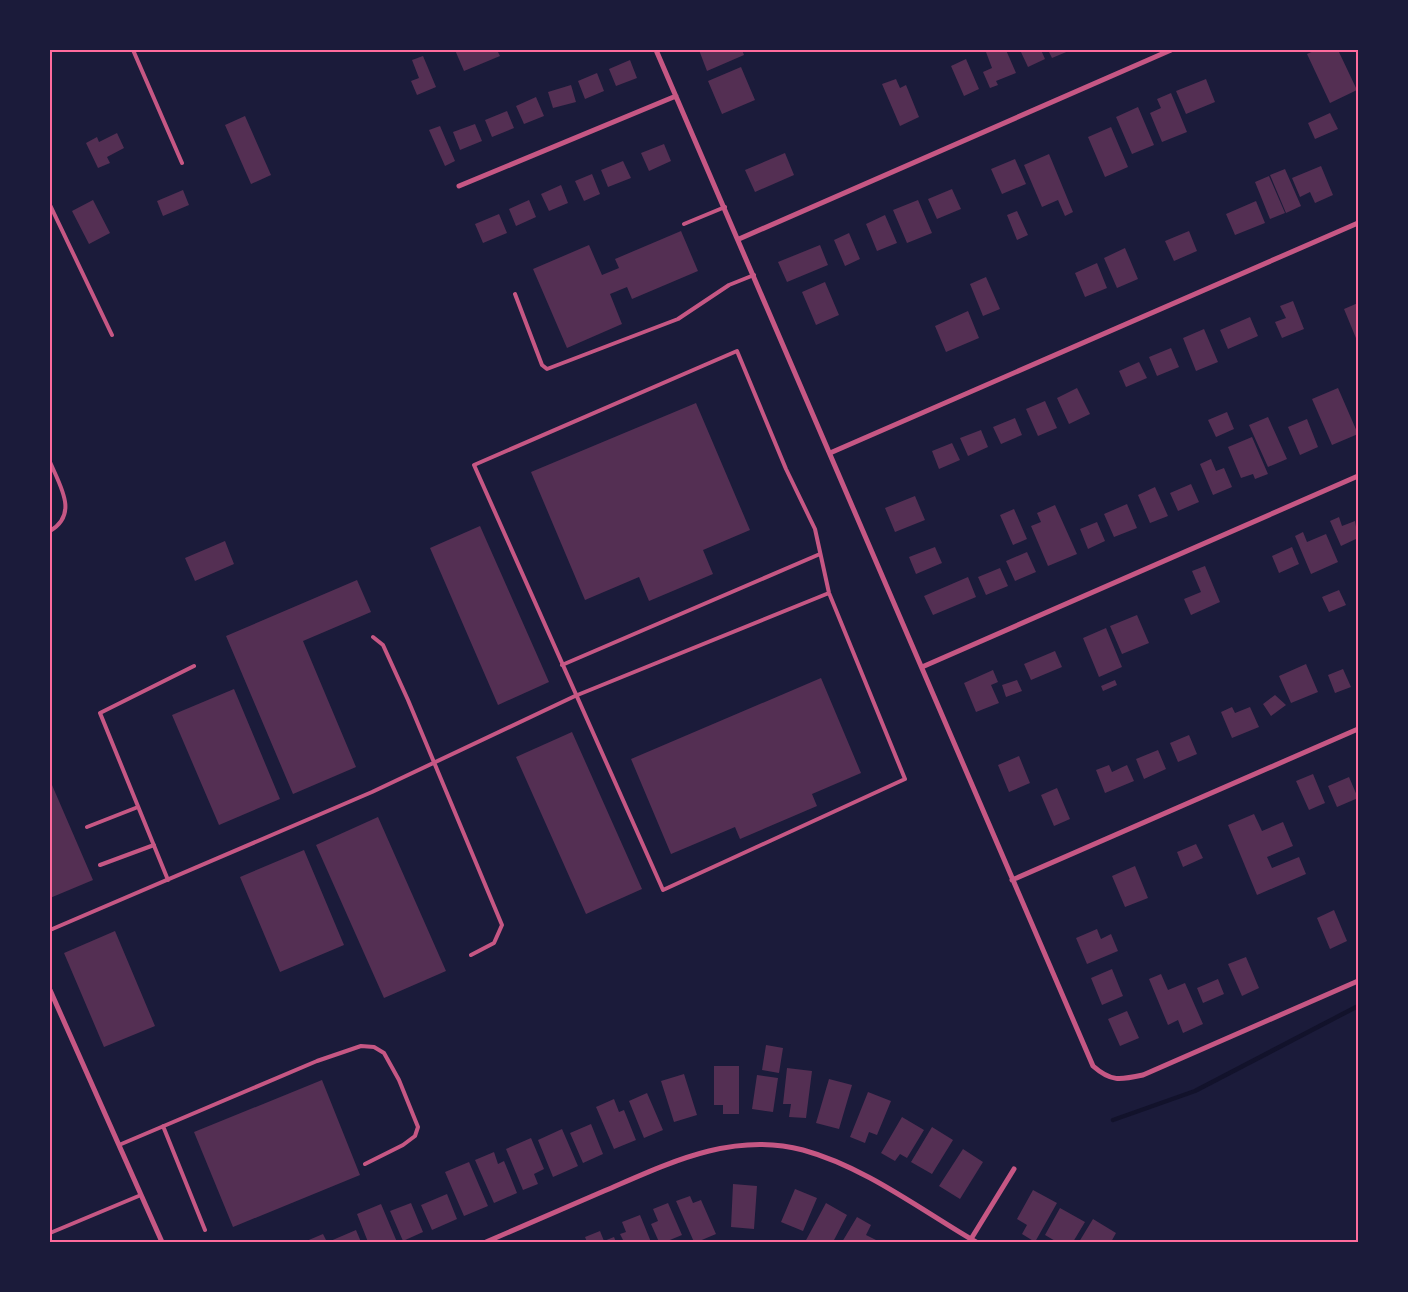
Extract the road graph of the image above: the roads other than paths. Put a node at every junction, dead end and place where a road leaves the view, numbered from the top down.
1 (133, 50) edge
2 (656, 50) edge
3 (1171, 50) edge
4 (676, 96) junction
5 (182, 163) dead end
6 (459, 186) dead end
7 (50, 205) edge
8 (725, 207) junction
9 (1358, 222) edge
10 (684, 224) dead end
11 (739, 239) junction
12 (754, 275) junction
13 (515, 294) dead end
14 (112, 335) dead end
15 (830, 454) junction
16 (50, 462) edge
17 (1358, 476) edge
18 (50, 531) edge
19 (820, 554) junction
20 (829, 594) junction
21 (373, 637) dead end
22 (562, 665) junction
23 (194, 666) dead end
24 (922, 667) junction
25 (575, 696) junction
26 (1358, 729) edge
27 (436, 762) junction
28 (138, 807) junction
29 (87, 827) dead end
30 (154, 845) junction
31 (100, 866) dead end
32 (168, 880) junction
33 (1012, 880) junction
34 (50, 930) edge
35 (471, 955) dead end
36 (1358, 981) edge
37 (50, 990) edge
38 (163, 1126) junction
39 (120, 1145) junction
40 (365, 1164) dead end
41 (1014, 1169) dead end
42 (141, 1195) junction
43 (204, 1230) dead end
44 (50, 1233) edge
45 (974, 1241) edge
46 (162, 1242) edge
47 (486, 1242) edge

1 - 5 lane
2 - 4 street
3 - 11 street
4 - 6 street
4 - 8 street
7 - 14 lane
8 - 10 lane
8 - 11 street
9 - 15 street
11 - 12 street
12 - 13 lane
12 - 15 street
15 - 24 street
16 - 18 lane
17 - 24 street
19 - 20 lane
19 - 22 lane
19 - 22 lane
20 - 25 lane
20 - 25 lane
21 - 27 lane
22 - 25 lane
23 - 28 lane
24 - 33 street
25 - 27 lane
26 - 33 street
27 - 32 lane
27 - 35 lane
28 - 29 lane
28 - 30 lane
30 - 31 lane
30 - 32 lane
32 - 34 lane
33 - 36 street
37 - 39 street
38 - 39 lane
38 - 40 lane
38 - 43 lane
39 - 42 street
41 - 45 street
42 - 44 lane
42 - 46 street
45 - 47 street

